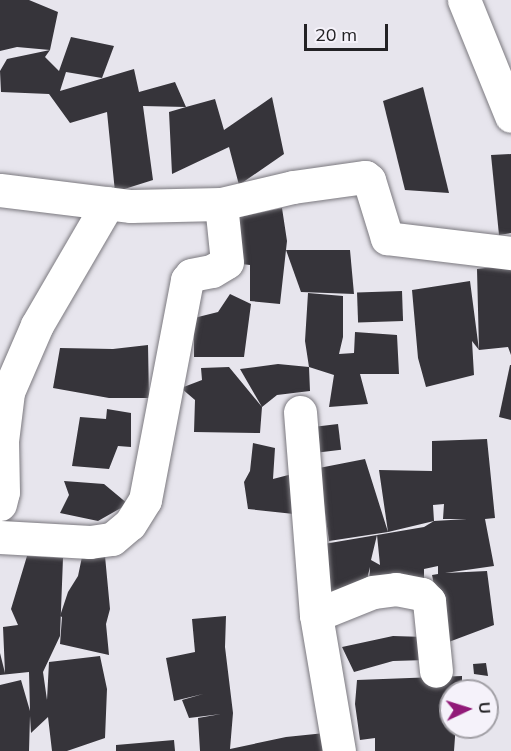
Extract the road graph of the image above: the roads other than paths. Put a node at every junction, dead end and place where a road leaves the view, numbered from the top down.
1 (464, 0) edge
2 (511, 116) edge
3 (0, 190) edge
4 (108, 203) junction
5 (220, 204) junction
6 (511, 253) edge
7 (300, 412) dead end
8 (0, 504) edge
9 (0, 537) edge
10 (316, 615) junction
11 (436, 671) dead end
12 (339, 751) edge

1 - 2 street
3 - 4 street
4 - 5 street
4 - 8 street
5 - 6 street
5 - 9 street
7 - 10 street
10 - 11 street
10 - 12 street

